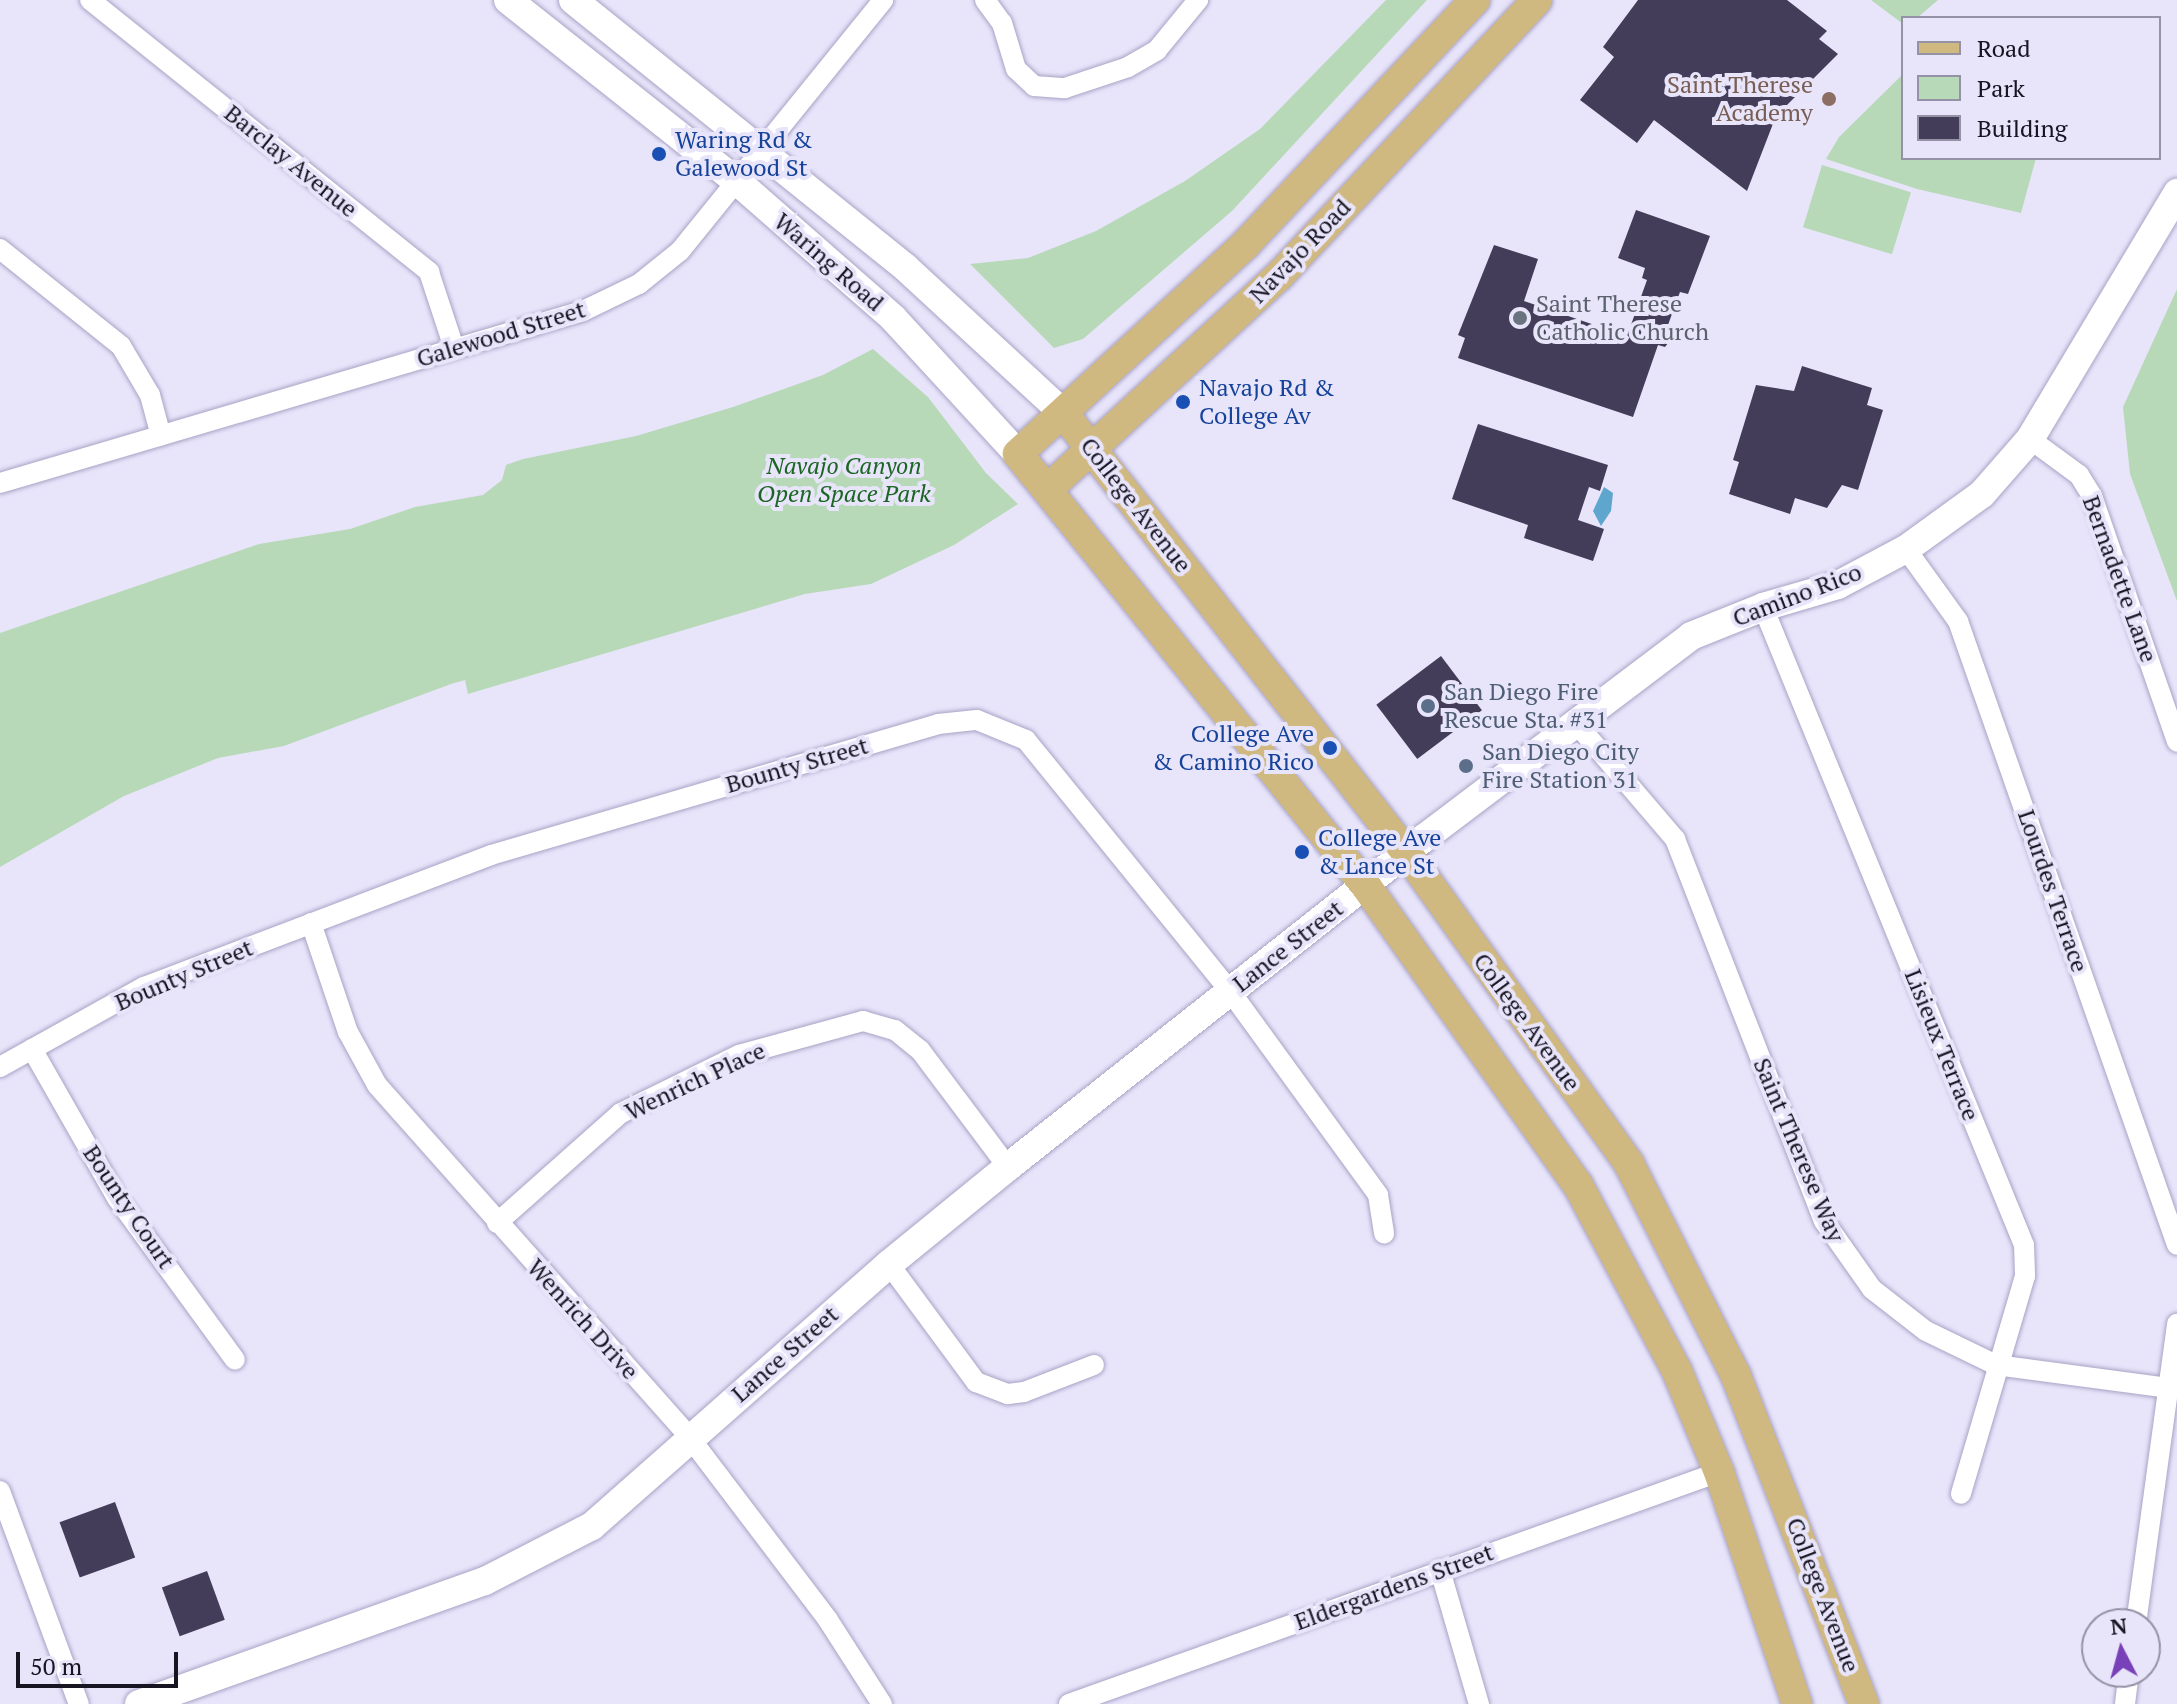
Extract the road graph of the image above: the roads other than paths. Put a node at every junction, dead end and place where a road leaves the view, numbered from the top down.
1 (90, 0) edge
2 (508, 0) edge
3 (573, 0) edge
4 (883, 0) edge
5 (985, 0) edge
6 (1198, 0) edge
7 (1475, 0) edge
8 (1537, 0) edge
9 (764, 153) junction
10 (739, 183) junction
11 (2177, 193) edge
12 (0, 249) edge
13 (454, 348) junction
14 (1064, 414) junction
15 (161, 436) junction
16 (2030, 439) junction
17 (1095, 448) junction
18 (1018, 454) junction
19 (0, 483) edge
20 (1049, 488) junction
21 (1906, 549) junction
22 (1763, 607) junction
23 (1576, 723) junction
24 (2177, 742) edge
25 (1406, 852) junction
26 (1366, 886) junction
27 (311, 923) junction
28 (1230, 991) junction
29 (32, 1049) junction
30 (0, 1067) edge
31 (1008, 1167) junction
32 (497, 1223) junction
33 (1384, 1234) dead end
34 (2177, 1245) edge
35 (889, 1264) junction
36 (2177, 1324) edge
37 (235, 1360) dead end
38 (1094, 1365) dead end
39 (1996, 1365) junction
40 (2172, 1389) edge
41 (690, 1438) junction
42 (1719, 1472) junction
43 (0, 1491) edge
44 (1961, 1494) dead end
45 (1440, 1570) junction
46 (2138, 1608) edge
47 (79, 1704) edge
48 (139, 1704) edge
49 (882, 1704) edge
50 (1069, 1704) edge
51 (1479, 1704) edge
52 (1797, 1704) edge
53 (1864, 1704) edge

1 - 13 street, Barclay Avenue
2 - 10 street, Waring Road
3 - 9 street, Waring Road
4 - 9 street, Galewood Street
5 - 6 street
7 - 14 main road, Navajo Road
8 - 17 main road, Navajo Road
9 - 10 street, Galewood Street
9 - 14 street, Waring Road
10 - 13 street, Galewood Street
10 - 18 street, Waring Road
11 - 16 street, Camino Rico
12 - 15 street
13 - 15 street, Galewood Street
14 - 17 main road, College Avenue
14 - 18 main road, Navajo Road
15 - 19 street, Galewood Street
16 - 21 street, Camino Rico
16 - 24 street, Bernadette Lane
17 - 20 main road, Navajo Road
17 - 25 main road, College Avenue
18 - 20 main road
20 - 26 main road
21 - 22 street, Camino Rico
21 - 34 street, Lourdes Terrace
22 - 23 street, Camino Rico
22 - 39 street, Lisieux Terrace
23 - 25 street, Camino Rico
23 - 39 street, Saint Therese Way
25 - 26 street, Camino Rico
25 - 53 main road, College Avenue
26 - 28 street, Lance Street
26 - 42 main road
27 - 28 street, Bounty Street
27 - 29 street, Bounty Street
27 - 32 street, Wenrich Drive
28 - 31 street, Lance Street
28 - 33 street, Bounty Street
29 - 30 street, Bounty Street
29 - 37 street, Bounty Court
31 - 32 street, Wenrich Place
31 - 35 street, Lance Street
32 - 41 street, Wenrich Drive
35 - 38 street
35 - 41 street, Lance Street
36 - 40 street
39 - 40 street, Saint Therese Way
39 - 44 street, Lisieux Terrace
40 - 46 street
41 - 48 street, Lance Street
41 - 49 street, Wenrich Drive
42 - 45 street, Eldergardens Street
42 - 52 main road
43 - 47 street
45 - 50 street, Eldergardens Street
45 - 51 street

